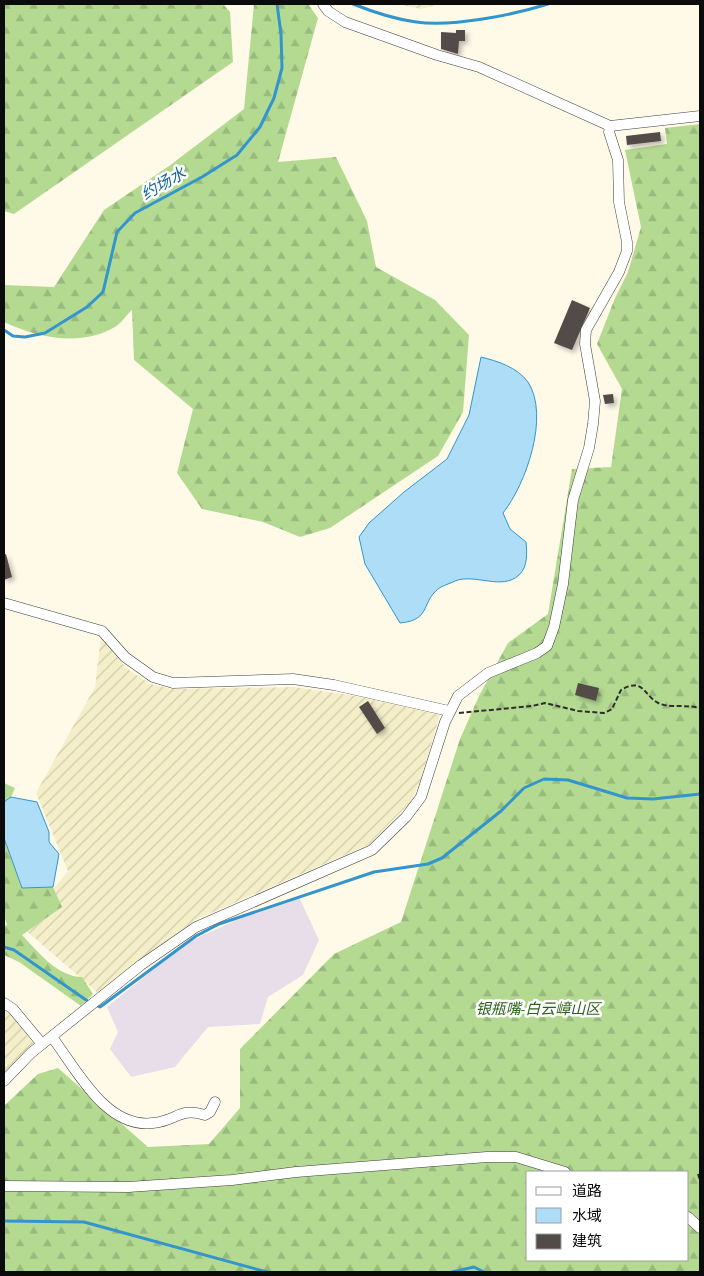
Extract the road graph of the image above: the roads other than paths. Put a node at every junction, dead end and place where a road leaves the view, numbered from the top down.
1 (323, 4) edge
2 (700, 116) edge
3 (610, 126) junction
4 (4, 603) edge
5 (449, 711) junction
6 (4, 1003) edge
7 (52, 1037) junction
8 (42, 1044) junction
9 (4, 1082) edge
10 (215, 1102) dead end
11 (562, 1171) edge
12 (4, 1186) edge
13 (689, 1218) edge
14 (700, 1228) edge

1 - 3 street
2 - 3 street
3 - 5 street
4 - 5 street
5 - 7 street
6 - 8 street
7 - 8 street
7 - 10 street
8 - 9 street
11 - 12 street
13 - 14 street

